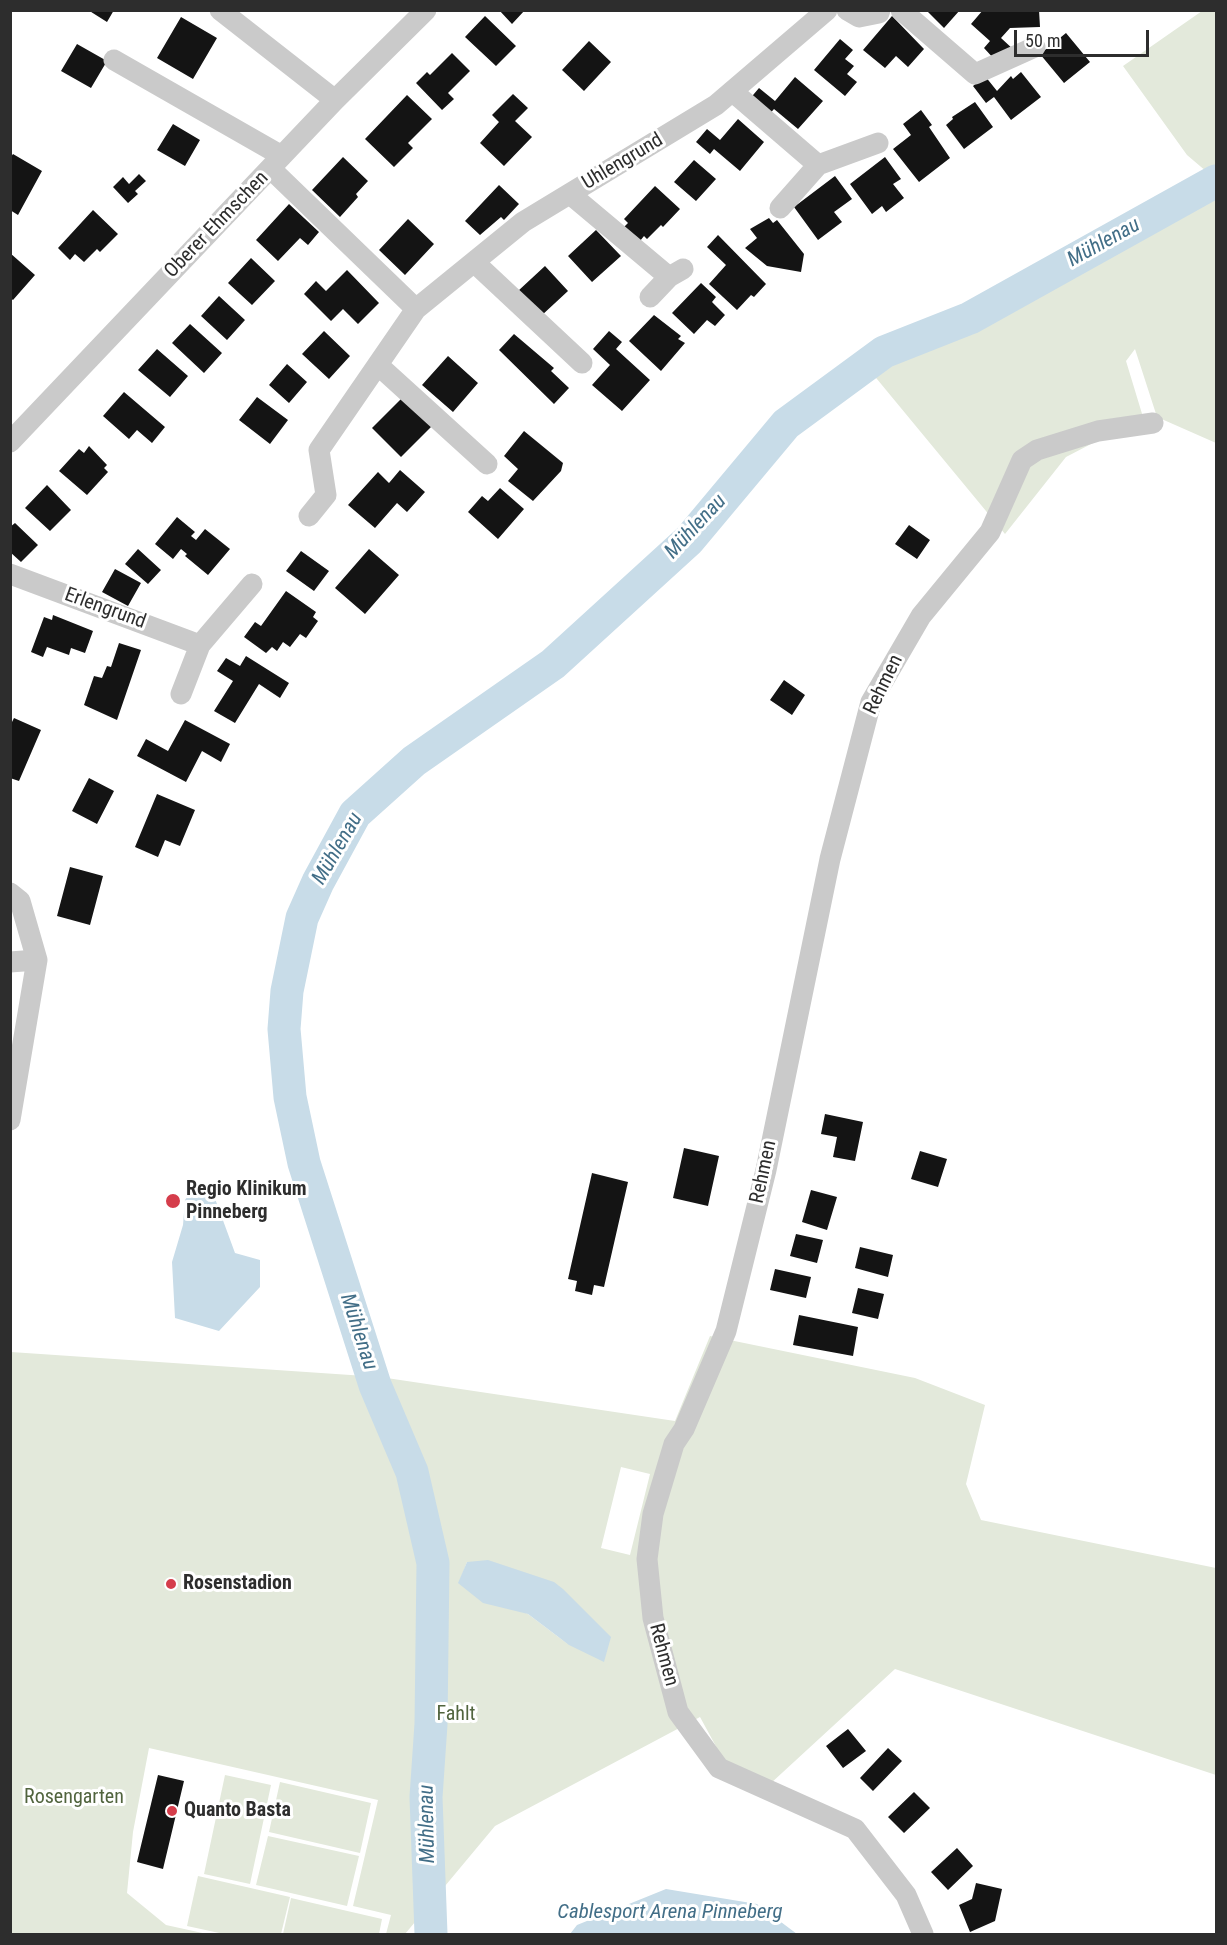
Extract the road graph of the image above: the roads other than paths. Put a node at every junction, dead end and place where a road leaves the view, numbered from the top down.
1 (220, 10) edge
2 (426, 10) edge
3 (827, 10) edge
4 (847, 10) edge
5 (880, 10) edge
6 (901, 10) edge
7 (1035, 46) dead end
8 (114, 60) dead end
9 (732, 91) junction
10 (334, 100) junction
11 (878, 143) dead end
12 (277, 162) junction
13 (818, 165) junction
14 (570, 194) junction
15 (780, 208) dead end
16 (474, 262) junction
17 (650, 297) dead end
18 (416, 309) junction
19 (582, 363) dead end
20 (378, 365) junction
21 (1154, 423) dead end
22 (10, 442) edge
23 (487, 464) dead end
24 (309, 516) dead end
25 (10, 574) edge
26 (252, 584) dead end
27 (200, 645) junction
28 (181, 694) dead end
29 (10, 893) edge
30 (36, 960) junction
31 (10, 962) edge
32 (10, 1120) edge
33 (923, 1935) edge

1 - 10 street
2 - 10 street, Oberer Ehmschen
3 - 9 street, Uhlengrund
4 - 5 street
6 - 7 street
8 - 12 street
9 - 13 street
9 - 14 street, Uhlengrund
10 - 12 street, Oberer Ehmschen
11 - 13 street
12 - 18 street
12 - 22 street, Oberer Ehmschen
13 - 15 street
14 - 16 street, Uhlengrund
14 - 17 street
16 - 18 street, Uhlengrund
16 - 19 street
18 - 20 street, Uhlengrund
20 - 23 street
20 - 24 street, Uhlengrund
21 - 33 street, Rehmen
25 - 27 street, Erlengrund
26 - 27 street
27 - 28 street
29 - 30 street
30 - 31 street
30 - 32 street

